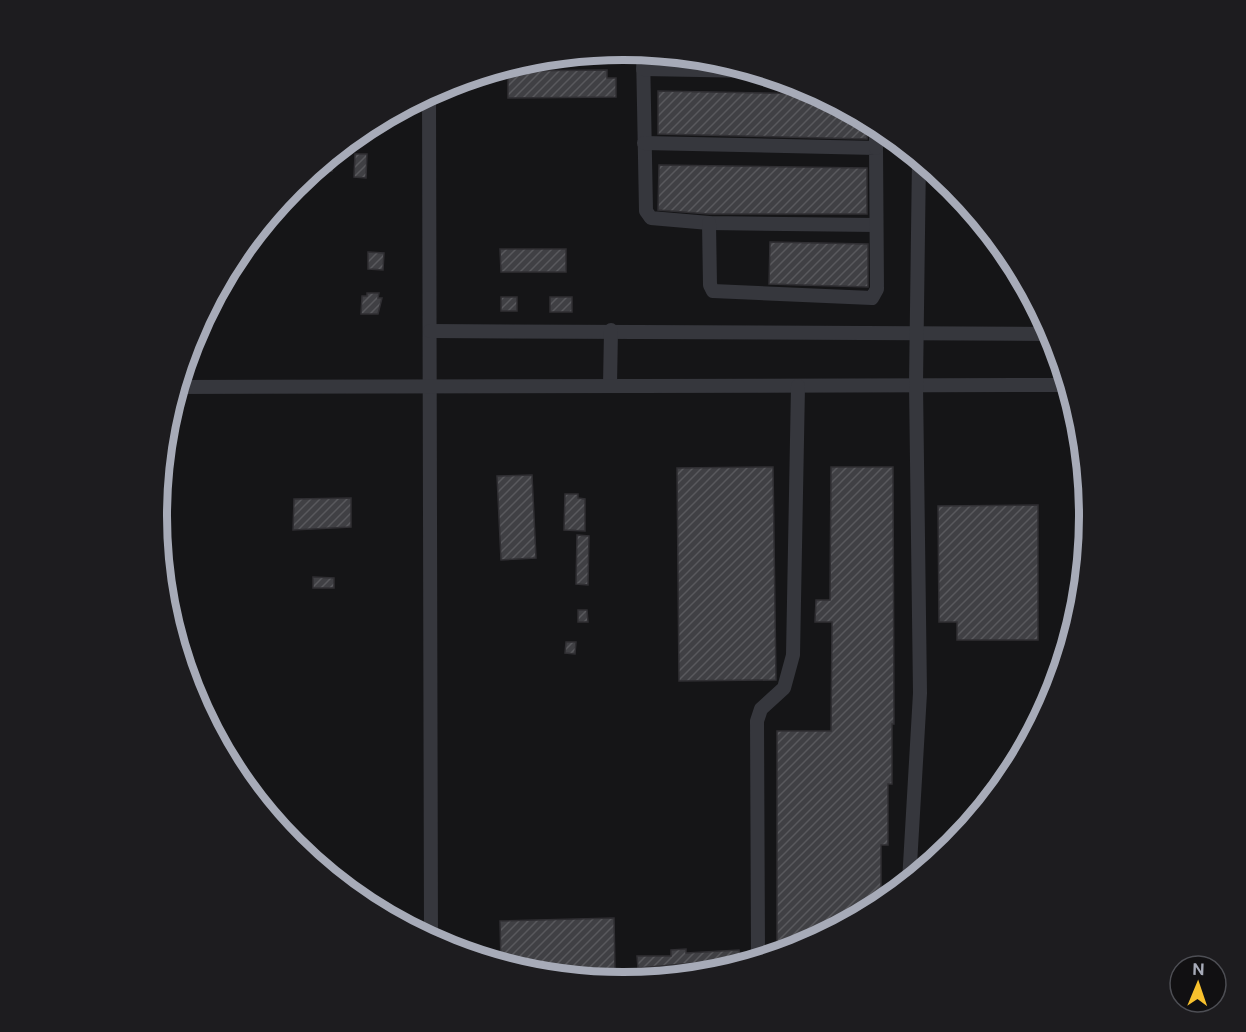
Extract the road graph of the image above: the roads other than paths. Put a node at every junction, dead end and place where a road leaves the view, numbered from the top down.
1 (643, 61) edge
2 (643, 69) junction
3 (718, 70) edge
4 (429, 103) edge
5 (876, 137) edge
6 (644, 143) junction
7 (876, 148) junction
8 (919, 169) edge
9 (710, 223) junction
10 (876, 225) junction
11 (611, 330) junction
12 (430, 331) junction
13 (917, 332) junction
14 (1041, 334) edge
15 (916, 384) junction
16 (429, 385) junction
17 (610, 385) junction
18 (1059, 385) edge
19 (798, 386) junction
20 (186, 387) edge
21 (910, 871) edge
22 (431, 929) edge
23 (758, 950) dead end

1 - 2 street
2 - 3 street
2 - 6 street
4 - 12 street
5 - 7 street
6 - 7 street
6 - 9 street
7 - 10 street
8 - 13 street
9 - 10 street
9 - 10 street
11 - 12 street
11 - 13 street
11 - 17 street
12 - 16 street
13 - 14 street
13 - 15 street
15 - 18 street
15 - 19 street
15 - 21 street
16 - 17 street
16 - 20 street
16 - 22 street
17 - 19 street
19 - 23 street

